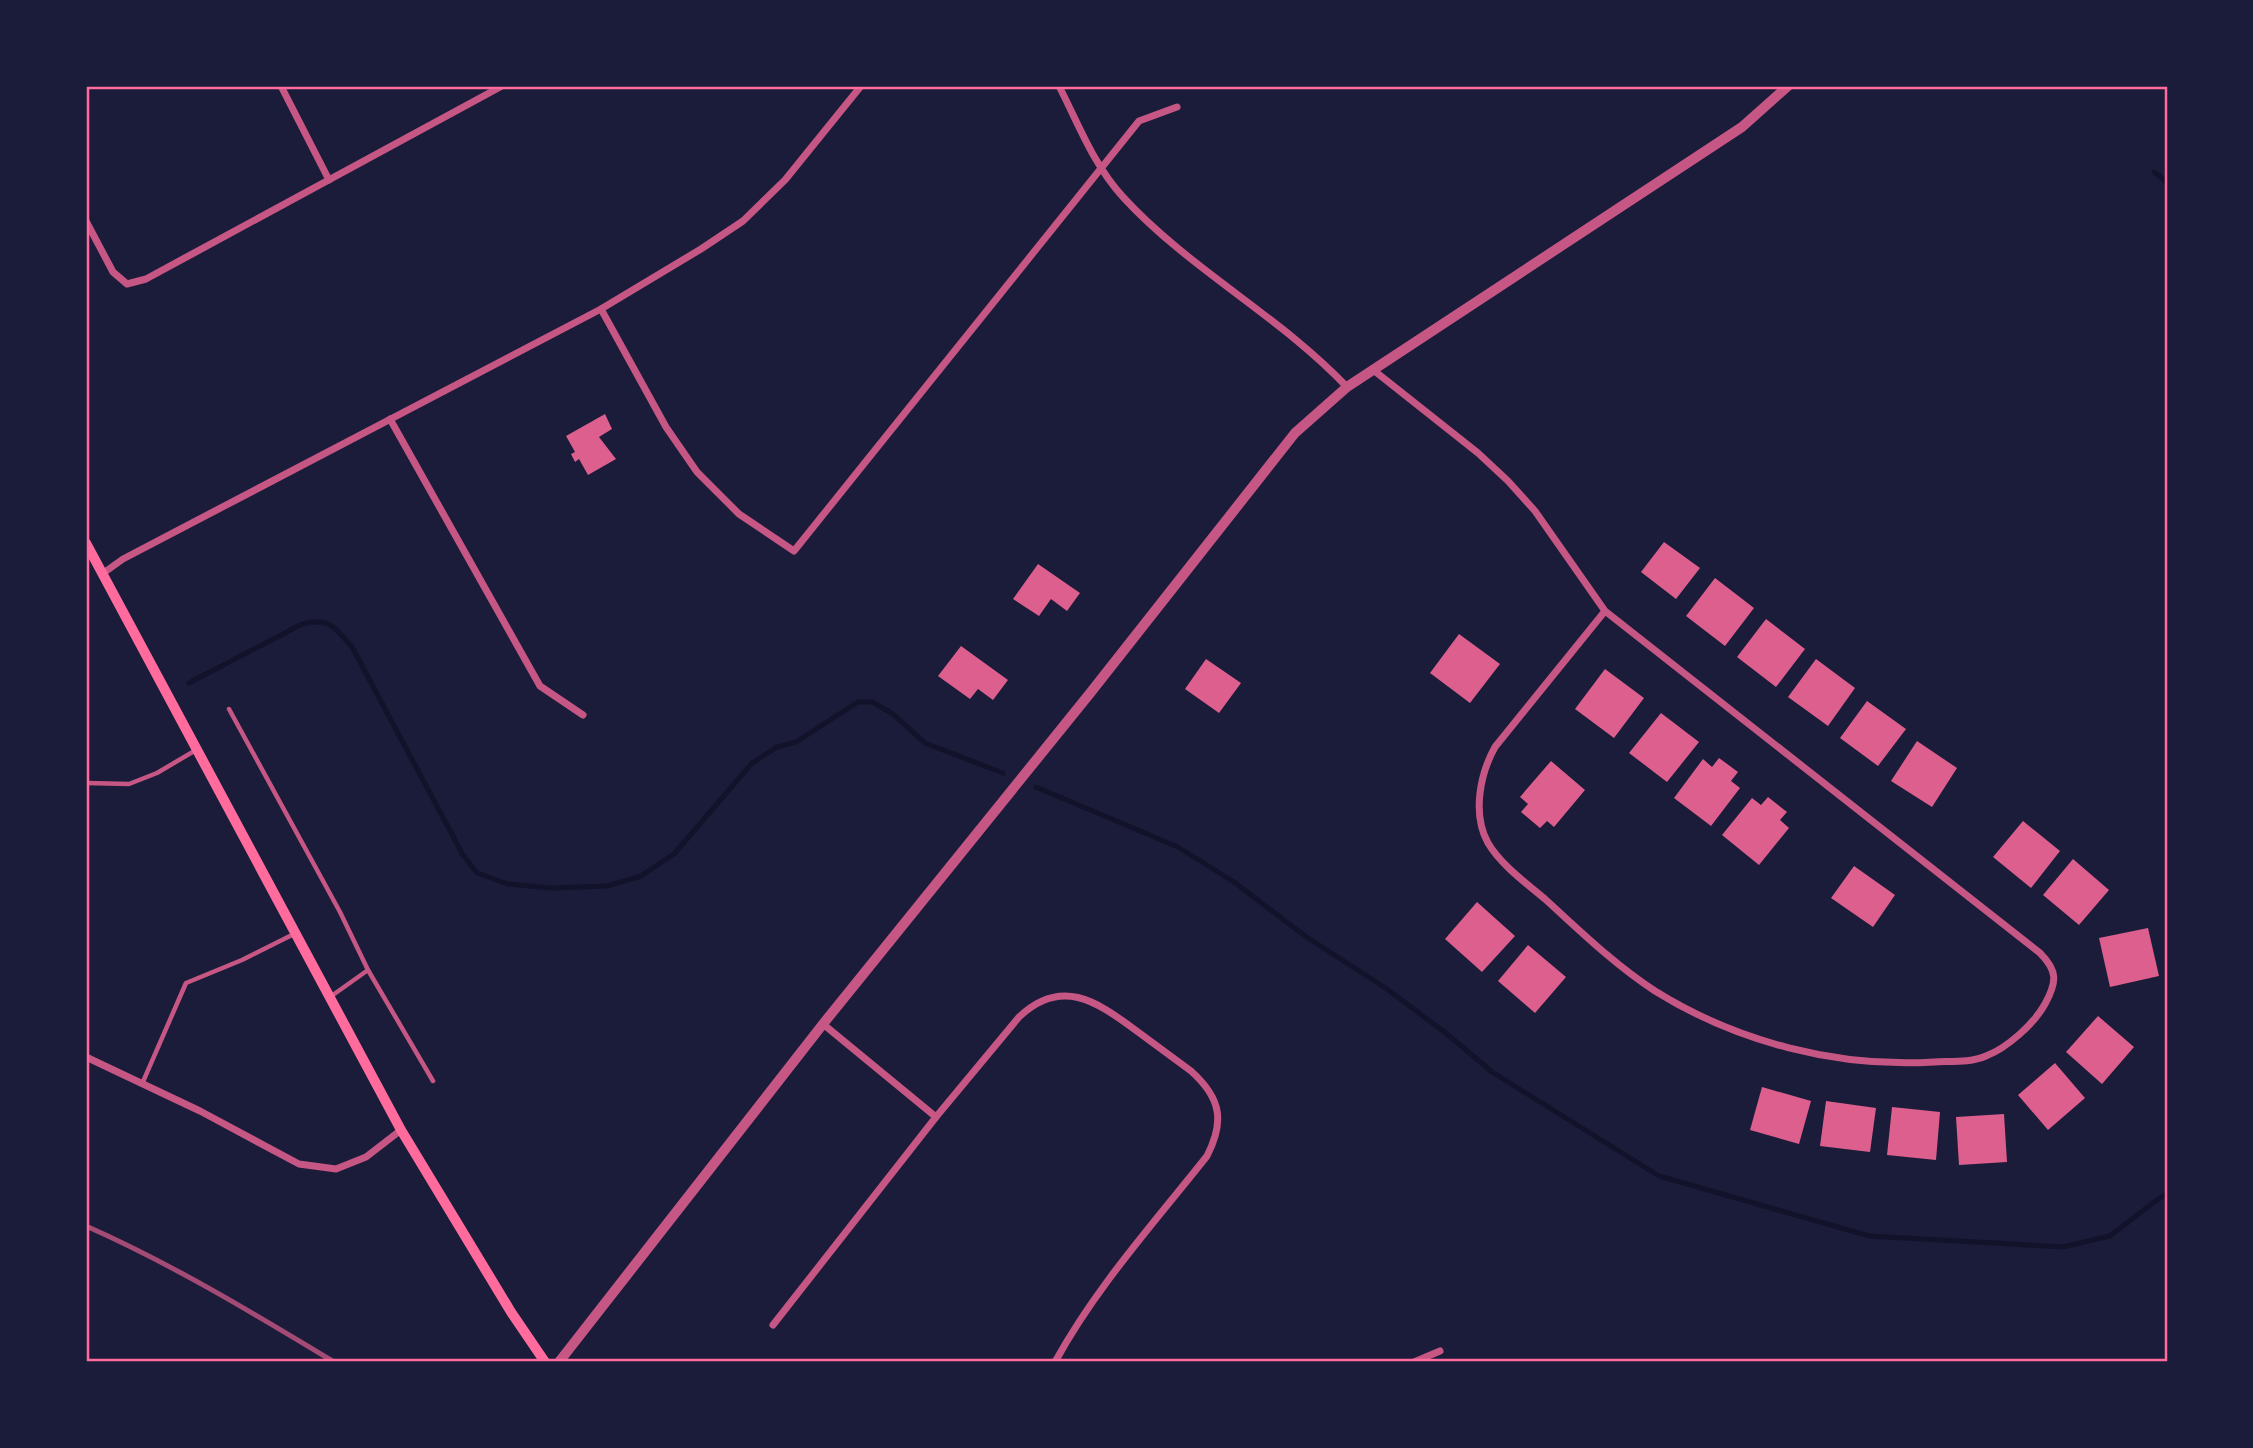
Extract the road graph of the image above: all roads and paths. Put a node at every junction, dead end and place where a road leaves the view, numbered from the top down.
1 (281, 86) edge
2 (502, 86) edge
3 (861, 86) edge
4 (1059, 86) edge
5 (1788, 86) edge
6 (1177, 107) dead end
7 (1101, 168) junction
8 (329, 180) junction
9 (86, 221) edge
10 (601, 309) junction
11 (1373, 369) junction
12 (1347, 387) junction
13 (390, 419) junction
14 (86, 543) edge
15 (102, 574) junction
16 (1605, 611) junction
17 (229, 709) dead end
18 (583, 715) dead end
19 (197, 749) junction
20 (86, 783) edge
21 (295, 934) junction
22 (368, 971) junction
23 (330, 998) junction
24 (823, 1024) junction
25 (86, 1057) edge
26 (433, 1081) dead end
27 (142, 1084) junction
28 (936, 1117) junction
29 (401, 1130) junction
30 (773, 1325) dead end
31 (1440, 1352) dead end
32 (545, 1362) edge
33 (558, 1362) edge
34 (1055, 1362) edge
35 (1414, 1362) edge

1 - 8 street
2 - 8 street
3 - 10 street
4 - 7 street
5 - 11 street
6 - 7 street
7 - 10 street
7 - 12 street
8 - 9 street
10 - 13 street
11 - 12 street
11 - 16 street
12 - 24 street
13 - 15 street
13 - 18 street
14 - 15 main road
15 - 19 main road
16 - 16 street
17 - 22 lane
19 - 20 lane
19 - 21 main road
21 - 23 main road
21 - 27 lane
22 - 23 lane
22 - 26 lane
23 - 29 main road
24 - 28 street
24 - 33 street
25 - 27 street
27 - 29 street
28 - 30 street
28 - 34 street
29 - 32 main road
31 - 35 street

